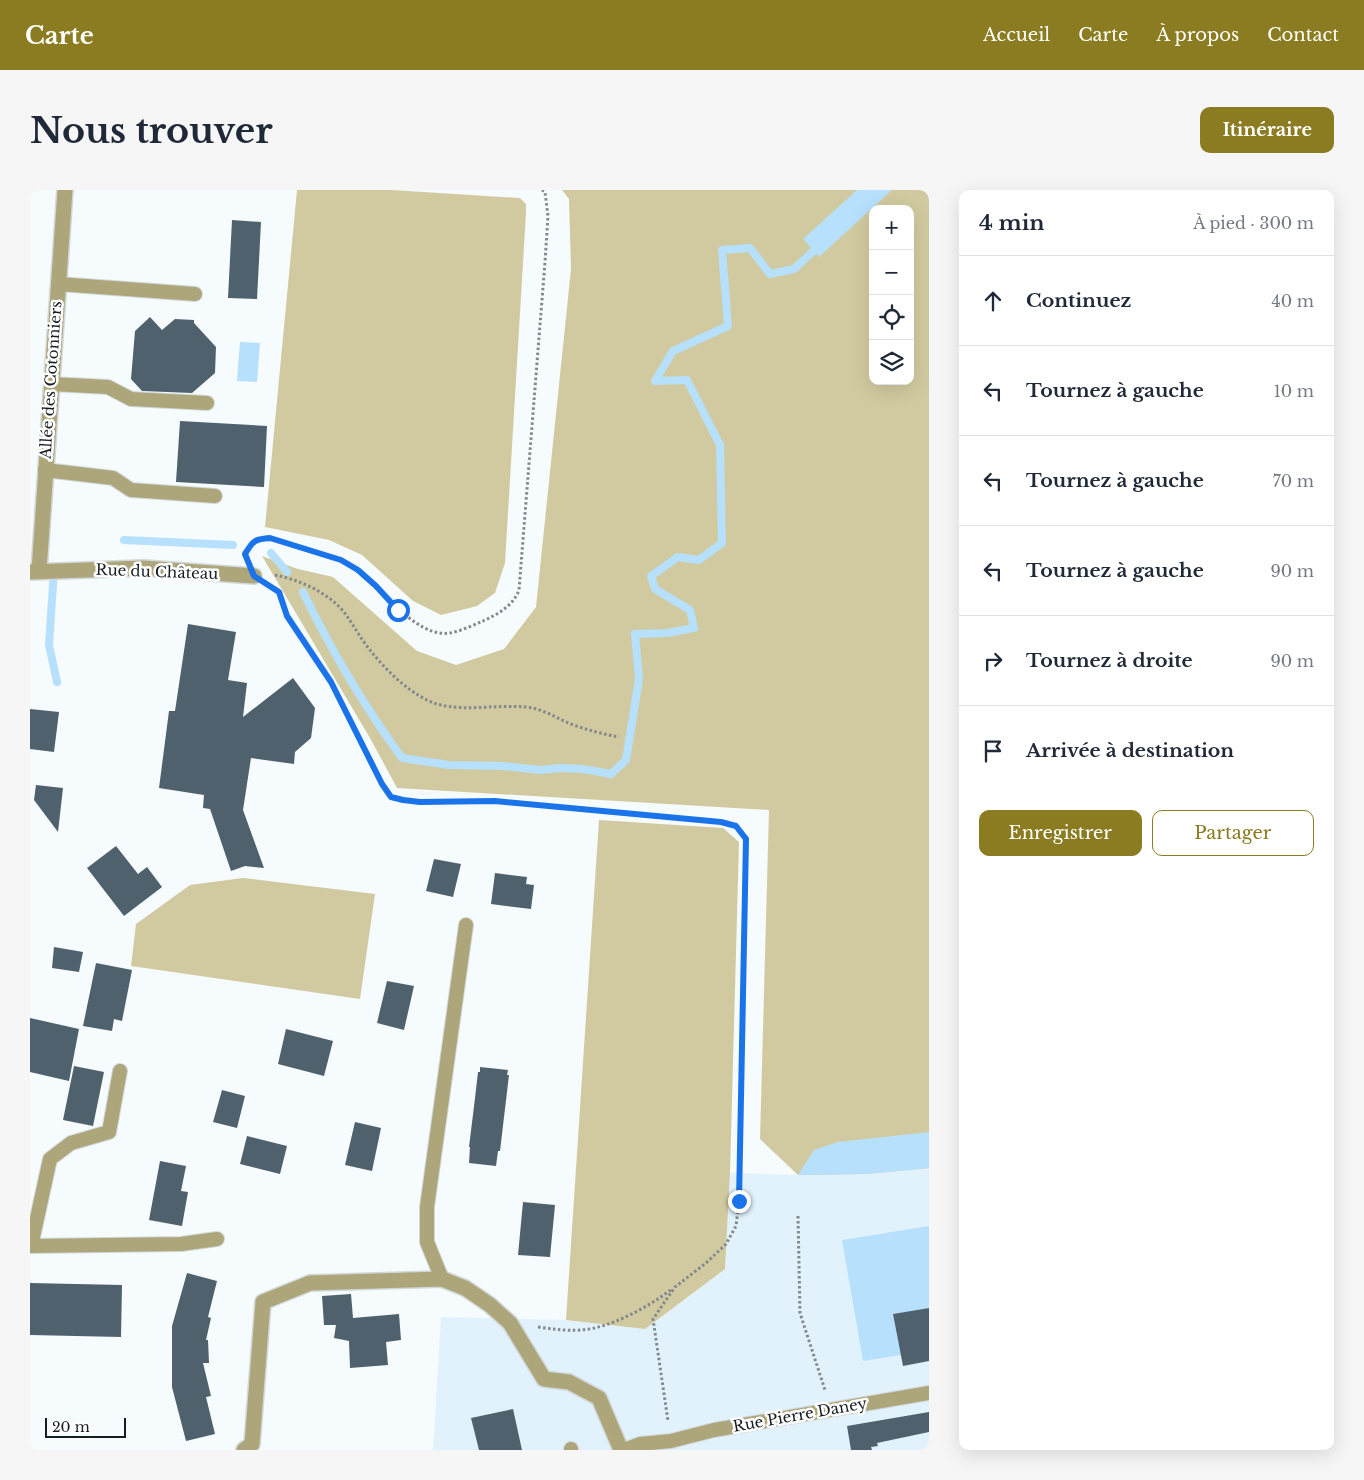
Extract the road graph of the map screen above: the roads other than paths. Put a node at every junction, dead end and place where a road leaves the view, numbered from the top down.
1 (64, 190) edge
2 (58, 284) junction
3 (195, 294) dead end
4 (51, 384) junction
5 (207, 403) dead end
6 (45, 470) junction
7 (215, 496) dead end
8 (34, 571) edge
9 (254, 576) road end
10 (466, 925) dead end
11 (120, 1071) dead end
12 (217, 1240) dead end
13 (30, 1246) edge
14 (442, 1279) junction
15 (929, 1393) edge
16 (244, 1450) edge
17 (623, 1450) edge

1 - 2 street, Allée des Cotonniers
2 - 3 lane
2 - 4 street, Allée des Cotonniers
4 - 5 lane
4 - 6 street, Allée des Cotonniers
6 - 7 lane
6 - 8 street, Allée des Cotonniers
8 - 9 street, Rue du Château
10 - 14 lane
11 - 13 lane
12 - 13 lane
14 - 16 street
14 - 17 street
15 - 17 lane, Rue Pierre Daney

